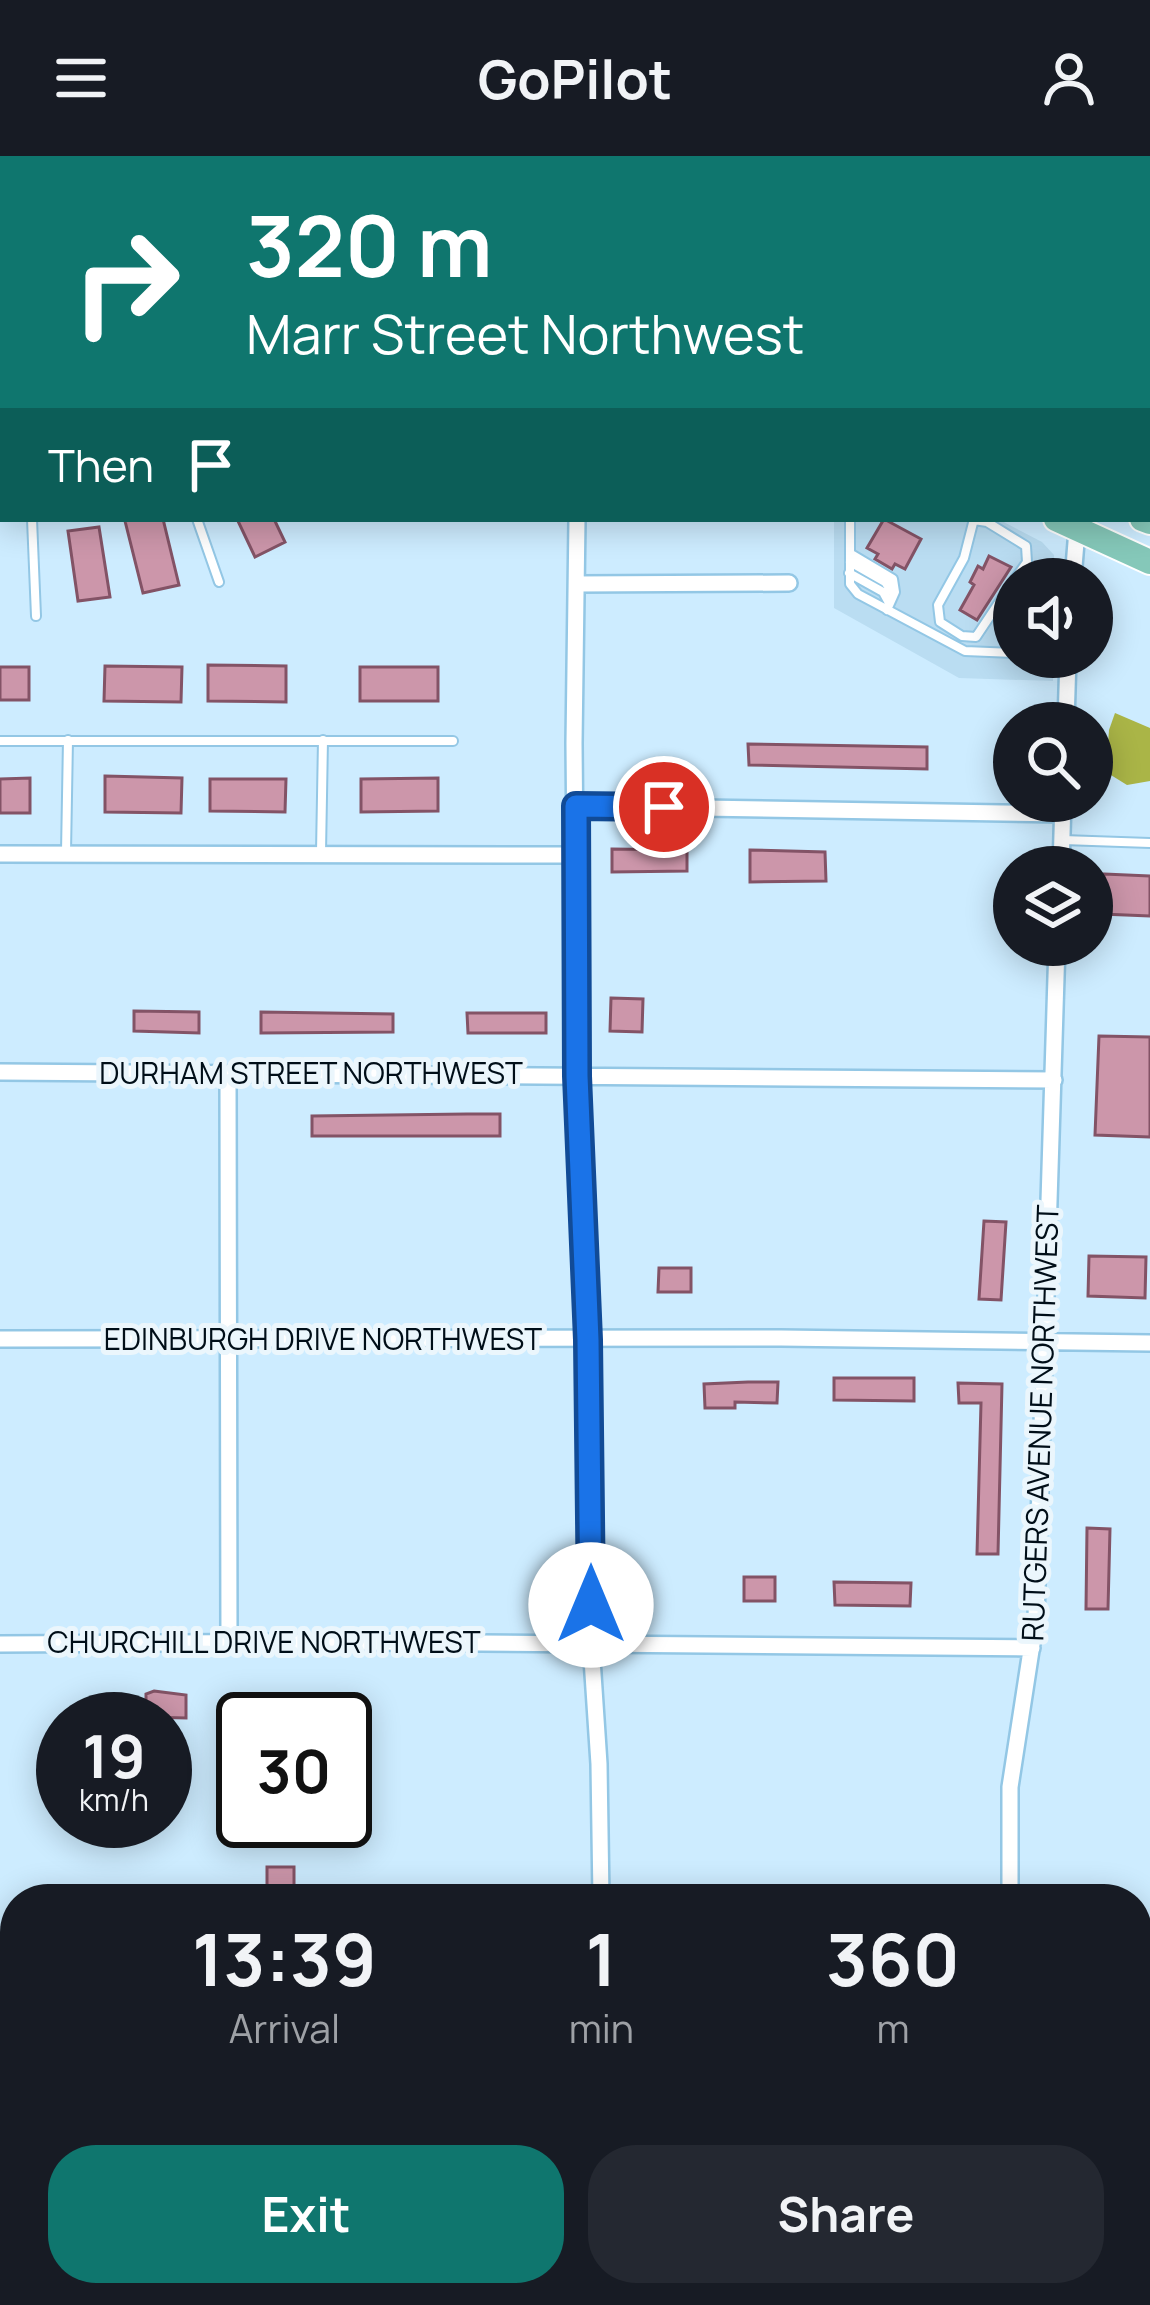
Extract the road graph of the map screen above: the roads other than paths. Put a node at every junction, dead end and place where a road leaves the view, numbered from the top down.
1 (32, 522) edge
2 (197, 522) edge
3 (577, 522) edge
4 (850, 522) edge
5 (973, 522) edge
6 (987, 522) edge
7 (1070, 523) edge
8 (1026, 558) edge
9 (1072, 558) edge
10 (1150, 562) edge
11 (850, 563) junction
12 (219, 582) dead end
13 (789, 583) dead end
14 (577, 584) junction
15 (890, 604) junction
16 (993, 612) edge
17 (36, 616) dead end
18 (993, 652) edge
19 (68, 740) junction
20 (322, 740) junction
21 (0, 741) edge
22 (454, 741) dead end
23 (576, 806) junction
24 (993, 808) edge
25 (1063, 822) edge
26 (1062, 840) junction
27 (1150, 843) edge
28 (1062, 846) edge
29 (0, 854) edge
30 (66, 855) junction
31 (321, 855) junction
32 (576, 855) junction
33 (1057, 966) edge
34 (0, 1072) edge
35 (228, 1074) junction
36 (577, 1076) junction
37 (1054, 1080) junction
38 (0, 1339) edge
39 (231, 1340) junction
40 (588, 1340) junction
41 (1045, 1342) junction
42 (1150, 1343) edge
43 (229, 1642) junction
44 (0, 1643) edge
45 (591, 1644) junction
46 (1032, 1648) junction
47 (600, 1884) edge
48 (1010, 1884) edge

1 - 17 lane
2 - 12 lane
3 - 14 street
4 - 11 lane
5 - 16 lane
6 - 8 lane
7 - 9 street
7 - 10 main road
11 - 15 lane
11 - 15 lane
13 - 14 street
14 - 23 street
15 - 18 lane
19 - 20 lane
19 - 21 lane
19 - 30 lane
20 - 22 lane
20 - 31 lane
23 - 24 street
23 - 32 street
25 - 26 street
26 - 27 lane
26 - 28 street
29 - 30 street
30 - 31 street
31 - 32 street
32 - 36 street
33 - 37 street, RUTGERS AVENUE NORTHWEST
34 - 35 street, DURHAM STREET NORTHWEST
35 - 36 street, DURHAM STREET NORTHWEST
35 - 39 street
36 - 37 street, DURHAM STREET NORTHWEST
36 - 40 street
37 - 41 street, RUTGERS AVENUE NORTHWEST
38 - 39 street, EDINBURGH DRIVE NORTHWEST
39 - 40 street, EDINBURGH DRIVE NORTHWEST
39 - 43 street
40 - 41 street, EDINBURGH DRIVE NORTHWEST
40 - 45 street
41 - 42 street, EDINBURGH DRIVE NORTHWEST
41 - 46 street, RUTGERS AVENUE NORTHWEST
43 - 44 street, CHURCHILL DRIVE NORTHWEST
43 - 45 street, CHURCHILL DRIVE NORTHWEST
45 - 46 street, CHURCHILL DRIVE NORTHWEST
45 - 47 street
46 - 48 street, RUTGERS AVENUE NORTHWEST

